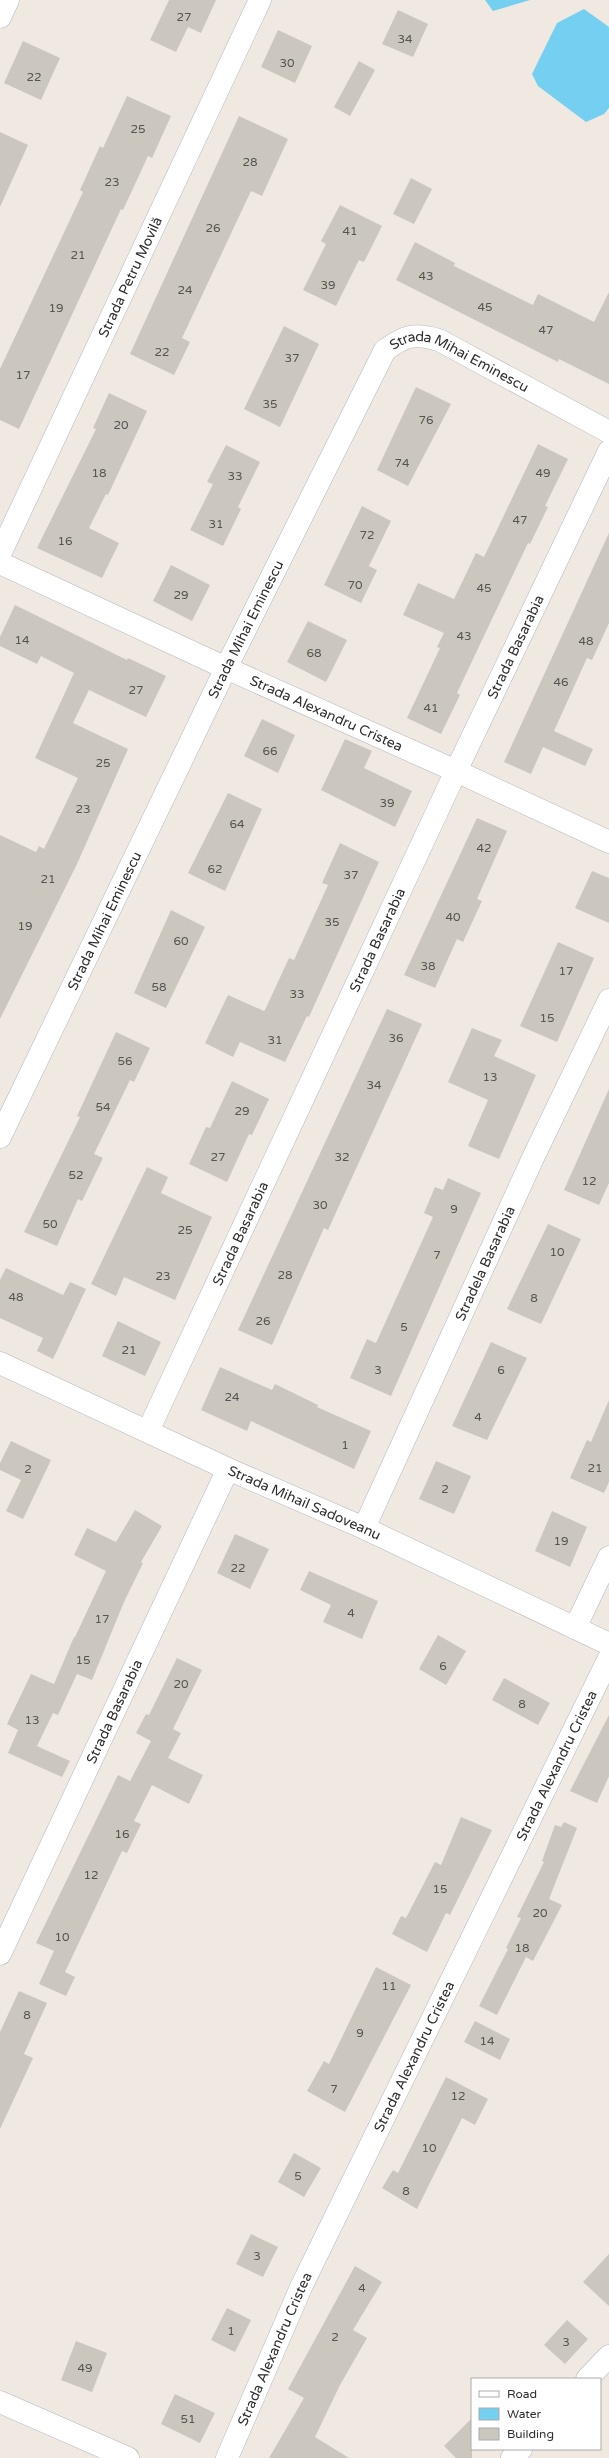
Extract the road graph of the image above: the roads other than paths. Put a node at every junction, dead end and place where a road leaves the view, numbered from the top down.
1 (8, 0) edge
2 (260, 0) edge
3 (0, 17) edge
4 (609, 432) edge
5 (609, 451) edge
6 (0, 554) edge
7 (0, 563) edge
8 (226, 668) junction
9 (456, 771) junction
10 (609, 842) edge
11 (609, 1000) edge
12 (2, 1128) edge
13 (0, 1363) edge
14 (148, 1430) junction
15 (228, 1469) junction
16 (364, 1528) junction
17 (609, 1557) edge
18 (575, 1628) junction
19 (609, 1644) edge
20 (609, 1658) edge
21 (0, 1954) edge
22 (609, 2356) edge
23 (588, 2378) edge
24 (0, 2402) edge
25 (519, 2450) edge
26 (128, 2458) edge
27 (227, 2458) edge
28 (512, 2458) edge

1 - 3 street
2 - 6 street, Strada Petru Movilă
4 - 8 street, Strada Mihai Eminescu
5 - 9 street, Strada Basarabia
7 - 8 street, Strada Alexandru Cristea
8 - 9 street, Strada Alexandru Cristea
8 - 12 street, Strada Mihai Eminescu
9 - 10 street, Strada Alexandru Cristea
9 - 14 street, Strada Basarabia
11 - 16 street, Stradela Basarabia
13 - 14 street, Strada Mihail Sadoveanu
14 - 15 street, Strada Mihail Sadoveanu
15 - 16 street, Strada Mihail Sadoveanu
15 - 21 street, Strada Basarabia
16 - 18 street, Strada Mihail Sadoveanu
17 - 18 street
18 - 19 street, Strada Mihail Sadoveanu
20 - 27 street, Strada Alexandru Cristea
22 - 23 street
24 - 26 street
25 - 28 street

